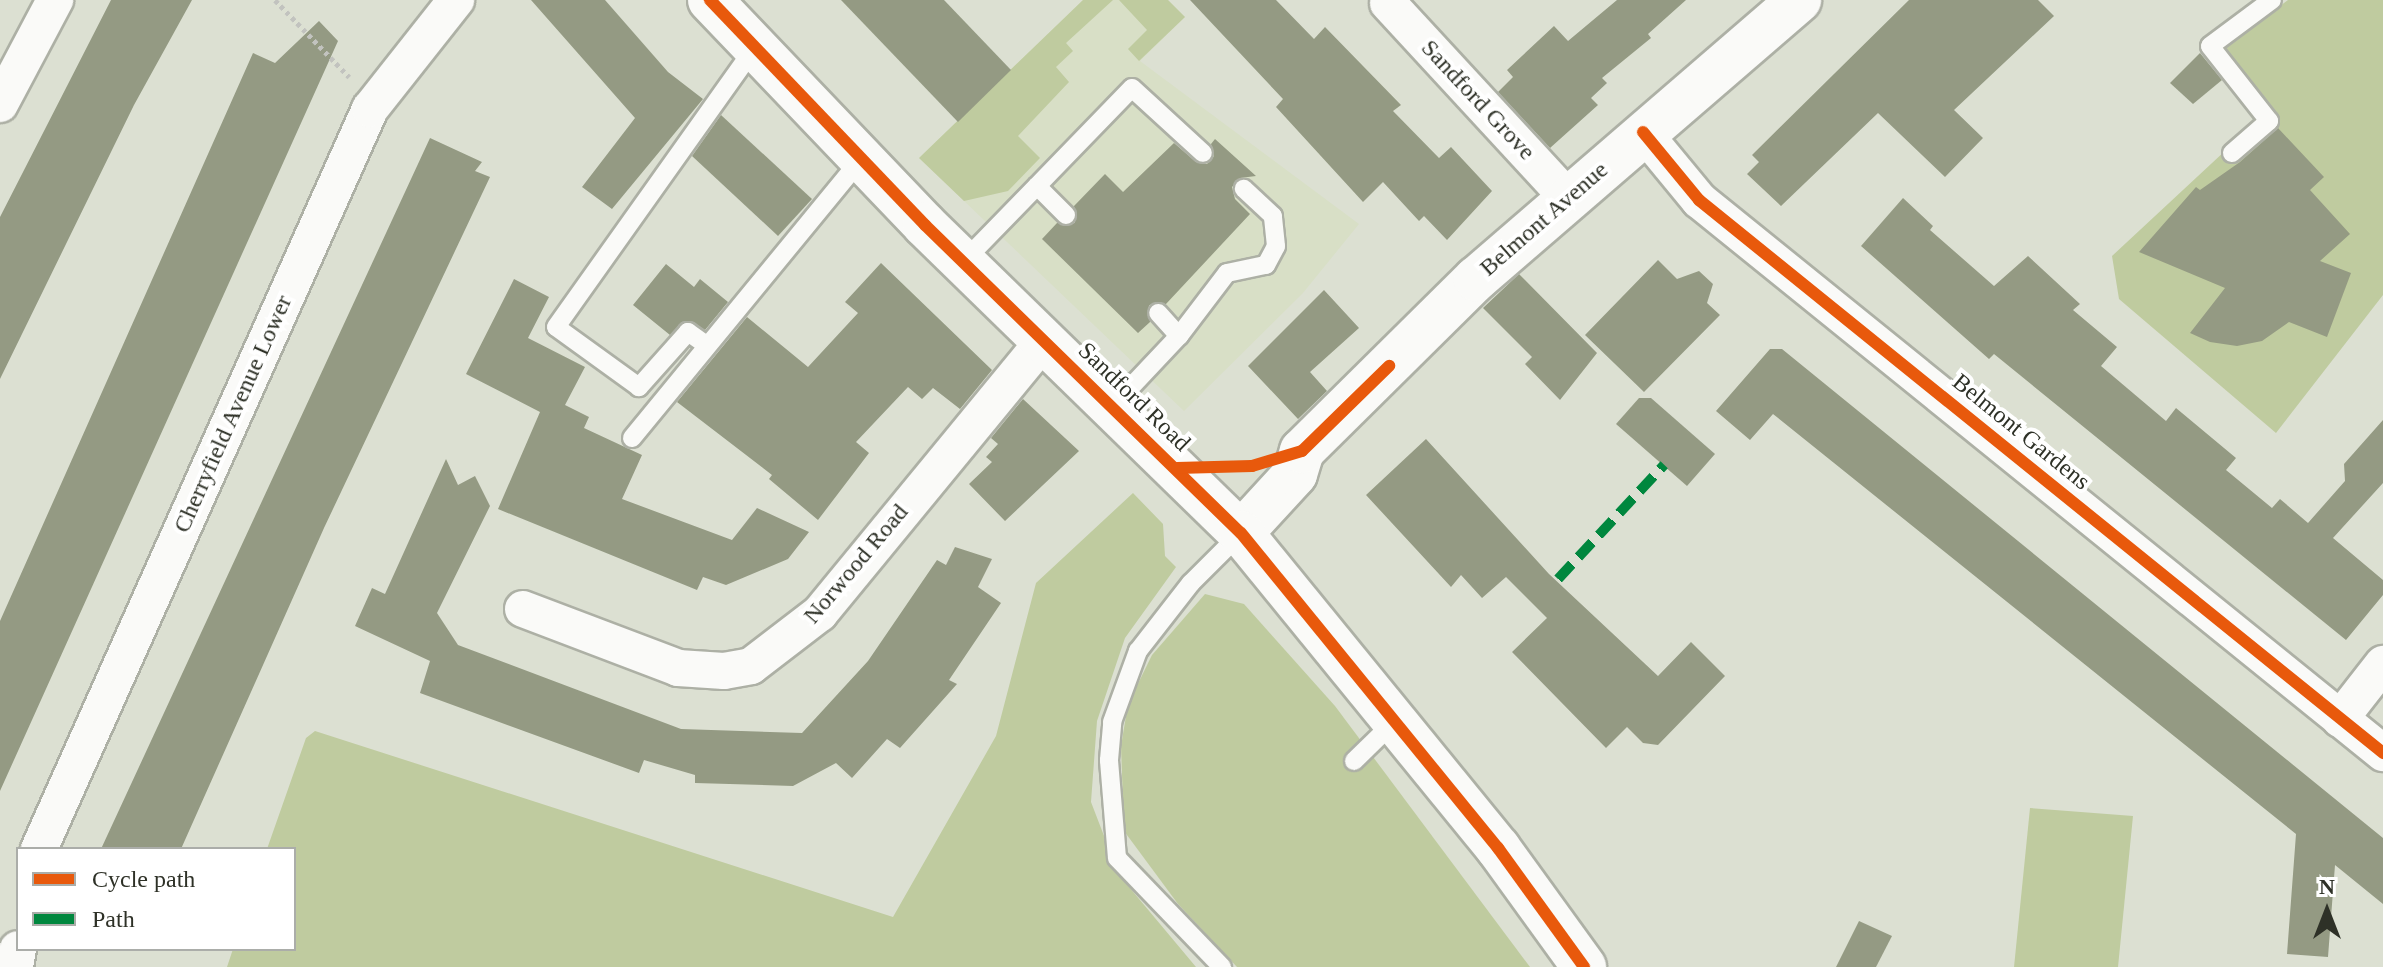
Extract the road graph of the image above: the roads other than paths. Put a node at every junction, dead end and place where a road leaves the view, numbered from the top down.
1 (55, 0) edge
2 (456, 0) edge
3 (710, 0) edge
4 (1799, 0) edge
5 (2272, 0) edge
6 (1388, 3) dead end
7 (755, 47) junction
8 (0, 104) edge
9 (1643, 132) junction
10 (1203, 153) dead end
11 (2232, 153) dead end
12 (861, 158) junction
13 (1037, 186) junction
14 (1244, 189) dead end
15 (1568, 198) junction
16 (1066, 215) dead end
17 (963, 262) junction
18 (1158, 313) dead end
19 (1179, 336) junction
20 (1044, 340) junction
21 (705, 344) junction
22 (1112, 407) junction
23 (632, 438) dead end
24 (1241, 533) junction
25 (523, 609) dead end
26 (2383, 664) edge
27 (2340, 719) junction
28 (1395, 720) junction
29 (2383, 753) edge
30 (1354, 761) dead end
31 (40, 847) edge
32 (1222, 967) edge
33 (1584, 967) edge

1 - 8 street
2 - 31 street, Cherryfield Avenue Lower
3 - 7 main road, Sandford Road
4 - 9 main road, Belmont Avenue
5 - 11 lane
6 - 15 street, Sandford Grove
7 - 12 main road, Sandford Road
7 - 21 lane
9 - 15 main road, Belmont Avenue
9 - 27 street, Belmont Gardens
10 - 13 lane
12 - 17 main road, Sandford Road
12 - 21 lane
13 - 16 lane
13 - 17 lane
14 - 19 lane
15 - 24 main road, Belmont Avenue
17 - 20 main road, Sandford Road
18 - 19 lane
19 - 22 lane
20 - 22 main road, Sandford Road
20 - 25 street, Norwood Road
21 - 23 lane
22 - 24 main road, Sandford Road
24 - 28 main road, Sandford Road
24 - 32 lane
26 - 27 street
27 - 29 street, Belmont Gardens
28 - 30 lane
28 - 33 main road, Sandford Road

